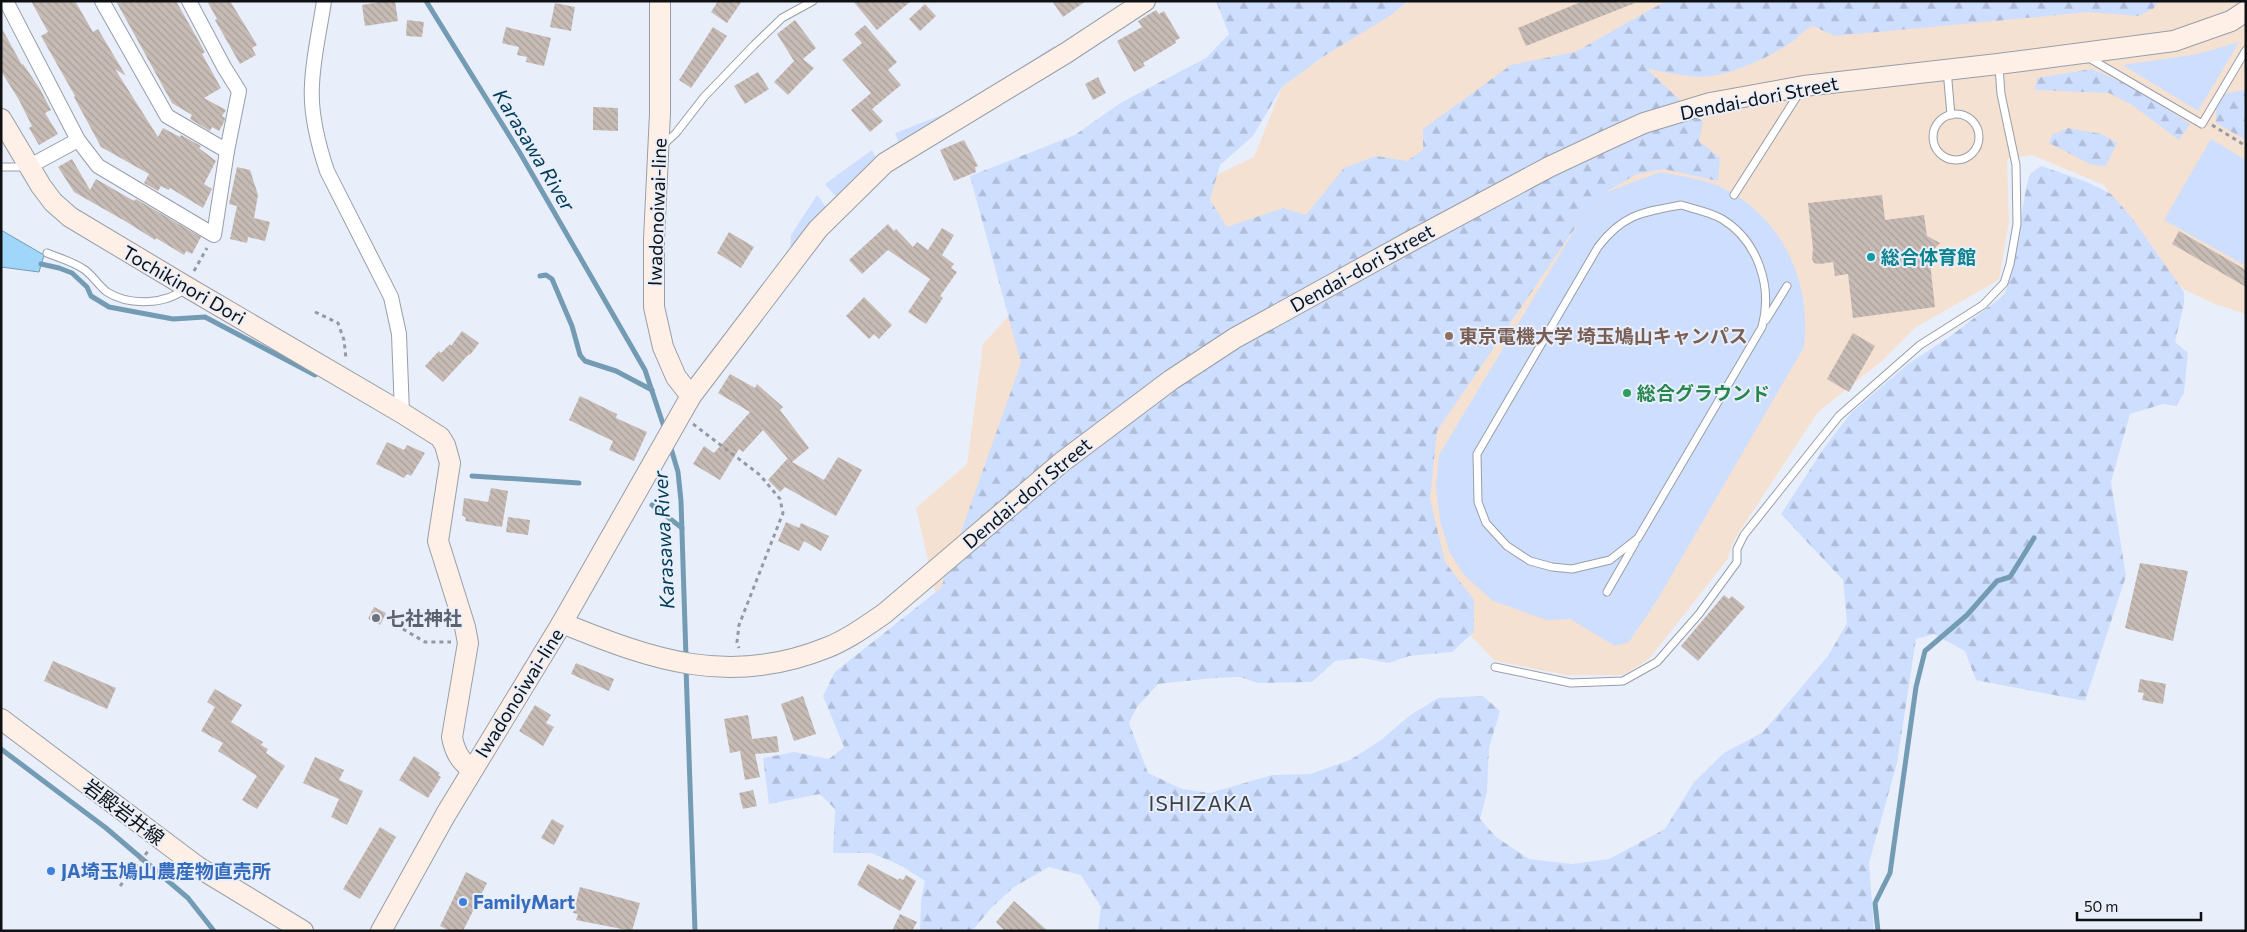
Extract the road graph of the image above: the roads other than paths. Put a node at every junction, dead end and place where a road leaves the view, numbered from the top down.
1 (6, 1) edge
2 (102, 1) edge
3 (189, 1) edge
4 (324, 1) edge
5 (660, 1) edge
6 (813, 1) edge
7 (1145, 1) edge
8 (2246, 11) edge
9 (2246, 50) edge
10 (2079, 52) junction
11 (1998, 64) junction
12 (1947, 69) junction
13 (1804, 86) junction
14 (1952, 115) junction
15 (1, 119) edge
16 (78, 140) junction
17 (658, 149) junction
18 (227, 151) junction
19 (1, 167) edge
20 (28, 167) junction
21 (1734, 195) dead end
22 (47, 253) dead end
23 (1786, 286) dead end
24 (186, 287) junction
25 (1762, 327) junction
26 (686, 405) junction
27 (402, 412) junction
28 (1638, 538) junction
29 (1607, 592) dead end
30 (562, 622) junction
31 (1495, 667) dead end
32 (1, 719) edge
33 (472, 770) junction
34 (303, 931) edge
35 (381, 931) edge

1 - 16 street
2 - 18 street
3 - 18 street
4 - 27 street
5 - 17 street, Iwadonoiwai-line
6 - 17 lane
7 - 26 street, Iwadonoiwai-line
8 - 10 street, Dendai-dori Street
9 - 10 lane
10 - 11 street, Dendai-dori Street
11 - 12 street, Dendai-dori Street
11 - 31 lane
12 - 13 street, Dendai-dori Street
12 - 14 lane
13 - 21 lane
13 - 30 street, Dendai-dori Street
14 - 14 lane
15 - 20 street, Tochikinori Dori
16 - 18 street
16 - 20 street
17 - 26 street, Iwadonoiwai-line
19 - 20 lane
20 - 24 street, Tochikinori Dori
22 - 24 lane
23 - 25 lane
24 - 27 street, Tochikinori Dori
25 - 28 lane
25 - 28 lane
26 - 30 street, Iwadonoiwai-line
27 - 33 street, Tochikinori Dori
28 - 29 lane
30 - 33 street, Iwadonoiwai-line
32 - 34 street, 岩殿岩井線
33 - 35 street, Iwadonoiwai-line

